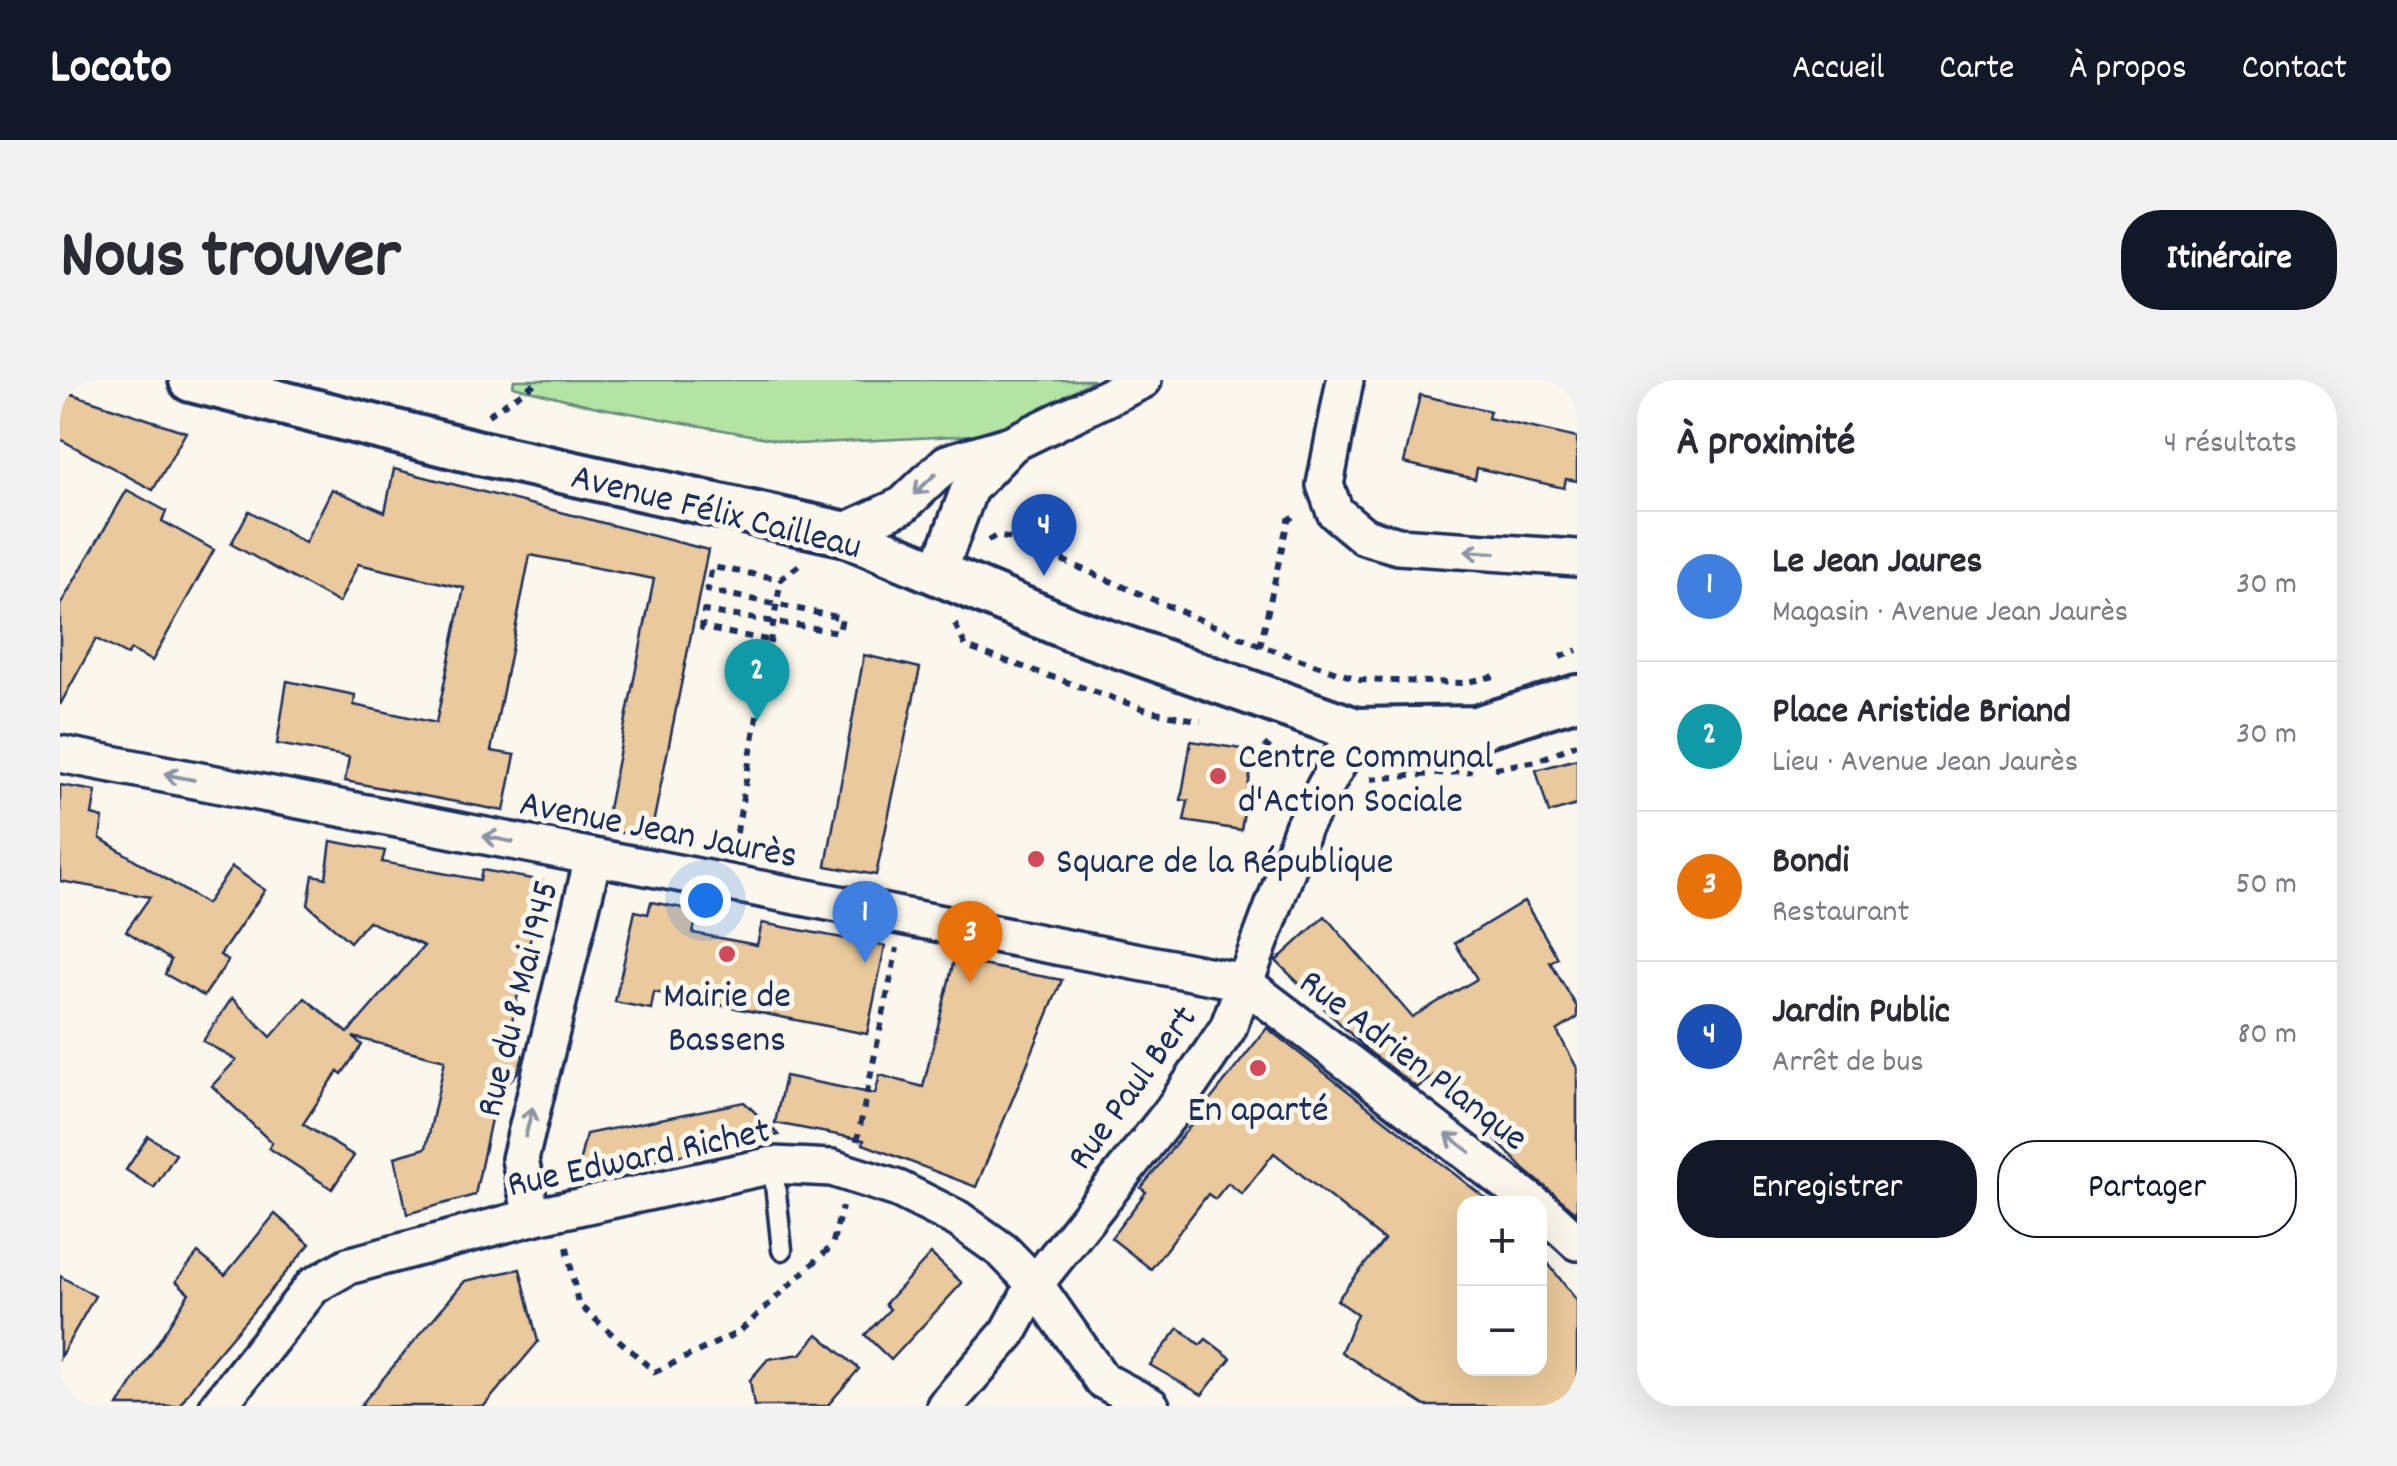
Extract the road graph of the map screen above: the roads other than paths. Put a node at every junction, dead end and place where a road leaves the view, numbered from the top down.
1 (191, 380) edge
2 (1143, 380) edge
3 (1345, 380) edge
4 (1011, 444) junction
5 (842, 533) junction
6 (1577, 558) edge
7 (938, 573) junction
8 (1577, 697) edge
9 (1356, 730) junction
10 (60, 754) edge
11 (594, 858) junction
12 (1243, 982) junction
13 (773, 1166) junction
14 (1524, 1196) edge
15 (1547, 1215) edge
16 (532, 1217) junction
17 (1577, 1242) edge
18 (782, 1250) dead end
19 (1035, 1284) junction
20 (218, 1406) edge
21 (945, 1406) edge
22 (1151, 1406) edge

1 - 5 street, Avenue Félix Cailleau
2 - 4 street
6 -> 3 street
4 -> 5 street
4 - 7 street
5 - 7 street, Avenue Félix Cailleau
7 - 9 street, Avenue Félix Cailleau
8 - 9 street, Avenue Félix Cailleau
9 - 12 street, Rue Paul Bert
11 -> 10 street, Avenue Jean Jaurès
11 - 12 street, Avenue Jean Jaurès
16 -> 11 street, Rue du 8 Mai 1945
14 -> 12 street, Rue Adrien Planque
12 - 19 street, Rue Paul Bert
13 - 16 street, Rue Edward Richet
13 - 18 lane
13 - 19 street, Rue Edward Richet
15 - 17 street, Rue Adrien Planque
16 - 20 street, Rue Edward Richet
19 - 21 street, Rue Paul Bert
19 - 22 street, Rue Edward Richet

